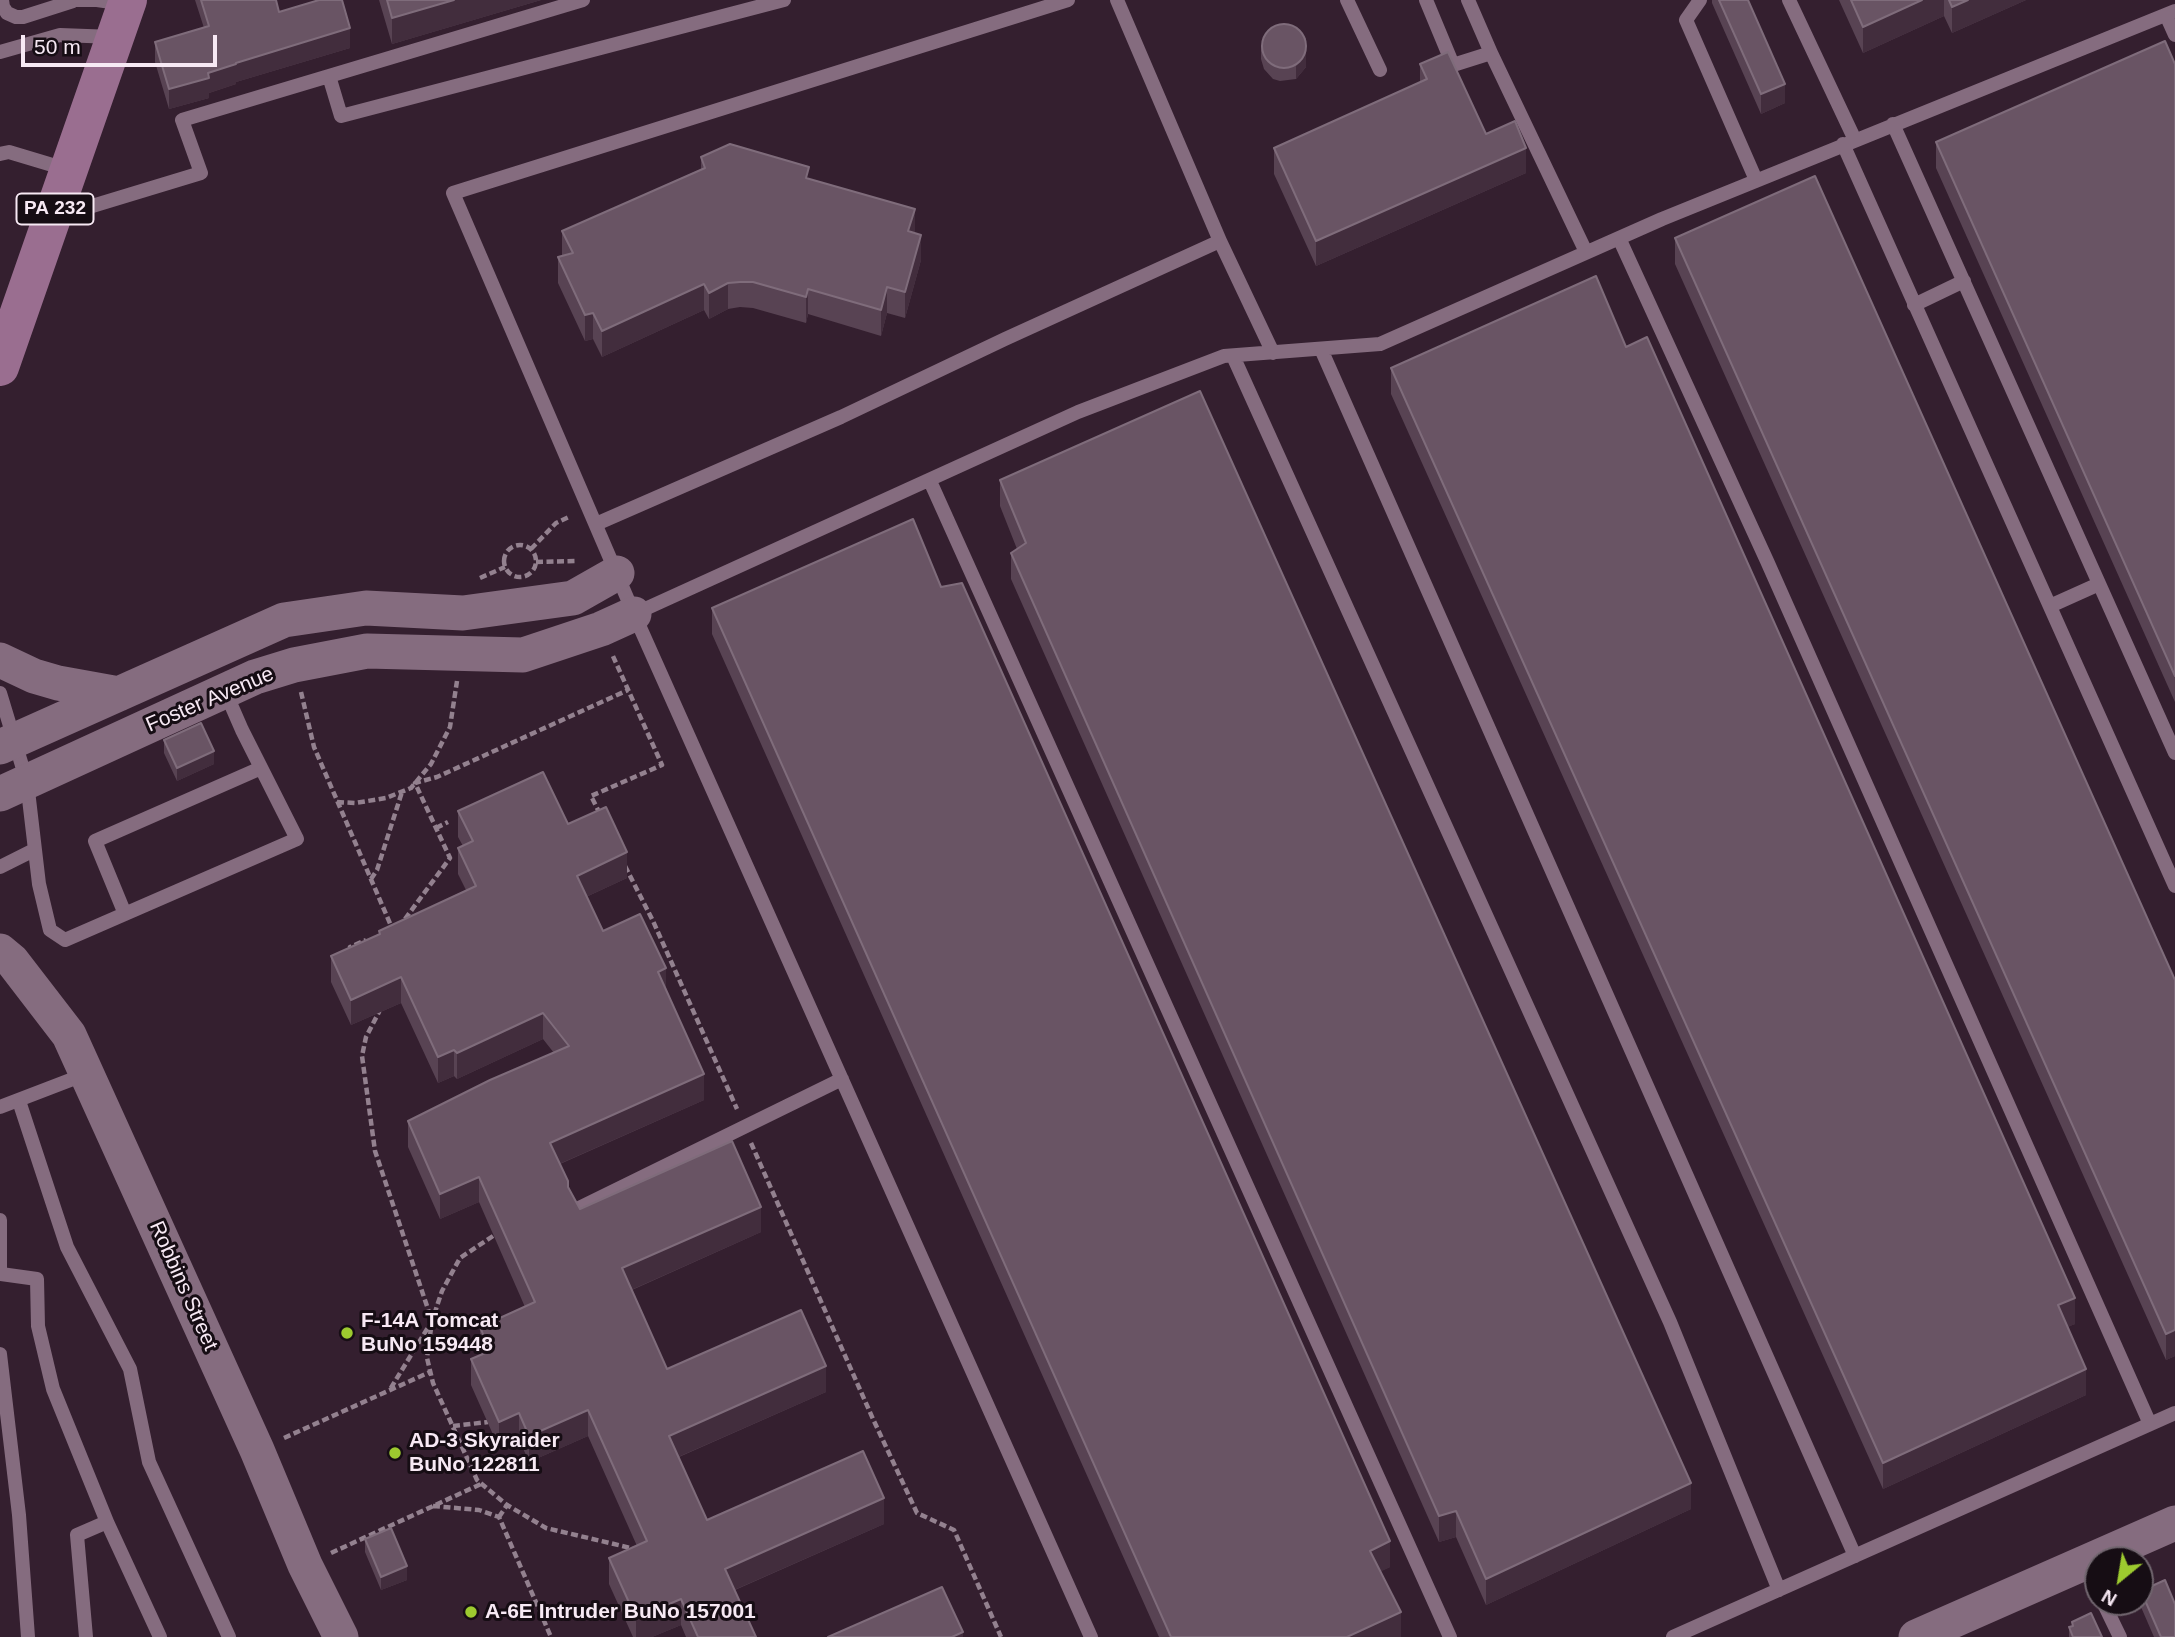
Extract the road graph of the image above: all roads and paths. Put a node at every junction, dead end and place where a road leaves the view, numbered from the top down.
1 (2, 0) edge
2 (583, 0) edge
3 (784, 0) edge
4 (1068, 0) edge
5 (1116, 0) edge
6 (1347, 0) edge
7 (1426, 0) edge
8 (1468, 0) edge
9 (1700, 0) edge
10 (1789, 0) edge
11 (74, 1) edge
12 (2170, 13) edge
13 (124, 14) edge
14 (2175, 35) edge
15 (0, 52) edge
16 (1491, 53) junction
17 (1380, 70) dead end
18 (328, 76) junction
19 (1893, 124) junction
20 (1849, 142) junction
21 (0, 154) edge
22 (69, 170) junction
23 (1756, 180) junction
24 (52, 219) junction
25 (1619, 238) junction
26 (1220, 241) junction
27 (1586, 252) junction
28 (1964, 281) junction
29 (1914, 305) junction
30 (1321, 349) junction
31 (1273, 352) junction
32 (1233, 356) junction
33 (0, 367) edge
34 (930, 481) junction
35 (569, 517) dead end
36 (596, 524) junction
37 (531, 549) junction
38 (536, 562) junction
39 (602, 566) junction
40 (2099, 584) junction
41 (2050, 606) junction
42 (634, 614) junction
43 (0, 660) edge
44 (458, 676) dead end
45 (299, 685) dead end
46 (628, 690) dead end
47 (225, 691) junction
48 (0, 693) edge
49 (119, 694) junction
50 (7, 744) edge
51 (2175, 753) edge
52 (261, 768) junction
53 (415, 783) junction
54 (13, 788) edge
55 (402, 791) junction
56 (337, 802) junction
57 (448, 822) dead end
58 (436, 828) junction
59 (34, 850) junction
60 (0, 867) edge
61 (370, 879) junction
62 (2175, 886) edge
63 (125, 914) junction
64 (392, 929) junction
65 (382, 933) edge
66 (371, 938) edge
67 (0, 951) edge
68 (355, 958) edge
69 (374, 1001) edge
70 (87, 1074) junction
71 (842, 1079) junction
72 (19, 1101) junction
73 (0, 1107) edge
74 (577, 1209) edge
75 (0, 1220) edge
76 (493, 1236) edge
77 (1, 1274) edge
78 (432, 1321) junction
79 (0, 1354) edge
80 (430, 1372) junction
81 (389, 1391) junction
82 (2175, 1413) edge
83 (488, 1422) edge
84 (2150, 1424) junction
85 (453, 1426) junction
86 (257, 1450) junction
87 (481, 1484) junction
88 (507, 1505) junction
89 (433, 1506) junction
90 (499, 1517) junction
91 (107, 1522) junction
92 (2175, 1523) edge
93 (2139, 1546) edge
94 (639, 1550) edge
95 (329, 1554) dead end
96 (1855, 1556) junction
97 (2084, 1578) edge
98 (1779, 1590) junction
99 (2110, 1616) edge
100 (28, 1637) edge
101 (86, 1637) edge
102 (160, 1637) edge
103 (229, 1637) edge
104 (341, 1637) edge
105 (551, 1637) edge
106 (1091, 1637) edge
107 (1450, 1637) edge
108 (1673, 1637) edge
109 (1916, 1637) edge
110 (2120, 1637) edge

1 - 11 lane
2 - 18 lane
3 - 18 lane
4 - 36 lane
5 - 26 lane
6 - 17 lane
7 - 16 lane
8 - 16 lane
9 - 23 lane
10 - 20 lane
11 - 13 lane
12 - 14 lane
12 - 19 lane
13 - 15 lane
13 - 22 main road, PA 232
16 - 27 lane
18 - 24 lane
19 - 20 lane
19 - 28 lane
20 - 23 lane
20 - 29 lane
21 - 22 lane
22 - 24 main road, PA 232
23 - 25 lane
24 - 33 main road, PA 232
25 - 27 lane
25 - 84 lane
26 - 31 lane
26 - 36 lane
27 - 30 lane
28 - 29 lane
28 - 40 lane
29 - 41 lane
30 - 31 lane
30 - 96 lane
31 - 32 lane
32 - 34 lane
32 - 98 lane
34 - 42 lane
34 - 107 lane
35 - 37 path
36 - 39 lane
37 - 38 path
37 - 38 path
38 - 39 path
39 - 42 lane
39 - 49 street, Foster Avenue
40 - 41 lane
40 - 51 lane
41 - 62 lane
42 - 47 street, Foster Avenue
42 - 71 lane
43 - 49 street
44 - 53 path
45 - 56 path
46 - 53 path
47 - 52 lane
47 - 54 street, Foster Avenue
48 - 50 lane
49 - 50 street, Foster Avenue
50 - 54 lane
52 - 63 lane
52 - 63 lane
53 - 55 path
53 - 58 path
54 - 59 lane
55 - 56 path
55 - 61 path
56 - 61 path
57 - 58 path
58 - 64 path
59 - 60 lane
59 - 63 lane
61 - 64 path
64 - 65 path
66 - 68 path
67 - 70 street, Robbins Street
69 - 78 path
70 - 72 lane
70 - 86 street, Robbins Street
71 - 74 lane
71 - 106 lane
72 - 73 lane
72 - 103 lane
75 - 77 lane
76 - 78 path
77 - 91 lane
78 - 80 path
78 - 81 path
79 - 100 lane
80 - 81 path
80 - 85 path
81 - 86 path
82 - 84 lane
83 - 85 path
84 - 96 lane
85 - 87 path
86 - 104 street, Robbins Street
87 - 88 path
87 - 89 path
88 - 90 path
88 - 94 path
89 - 90 path
89 - 95 path
90 - 105 path
91 - 101 lane
91 - 102 lane
92 - 93 street
96 - 98 lane
97 - 109 street
98 - 108 lane
99 - 110 lane

